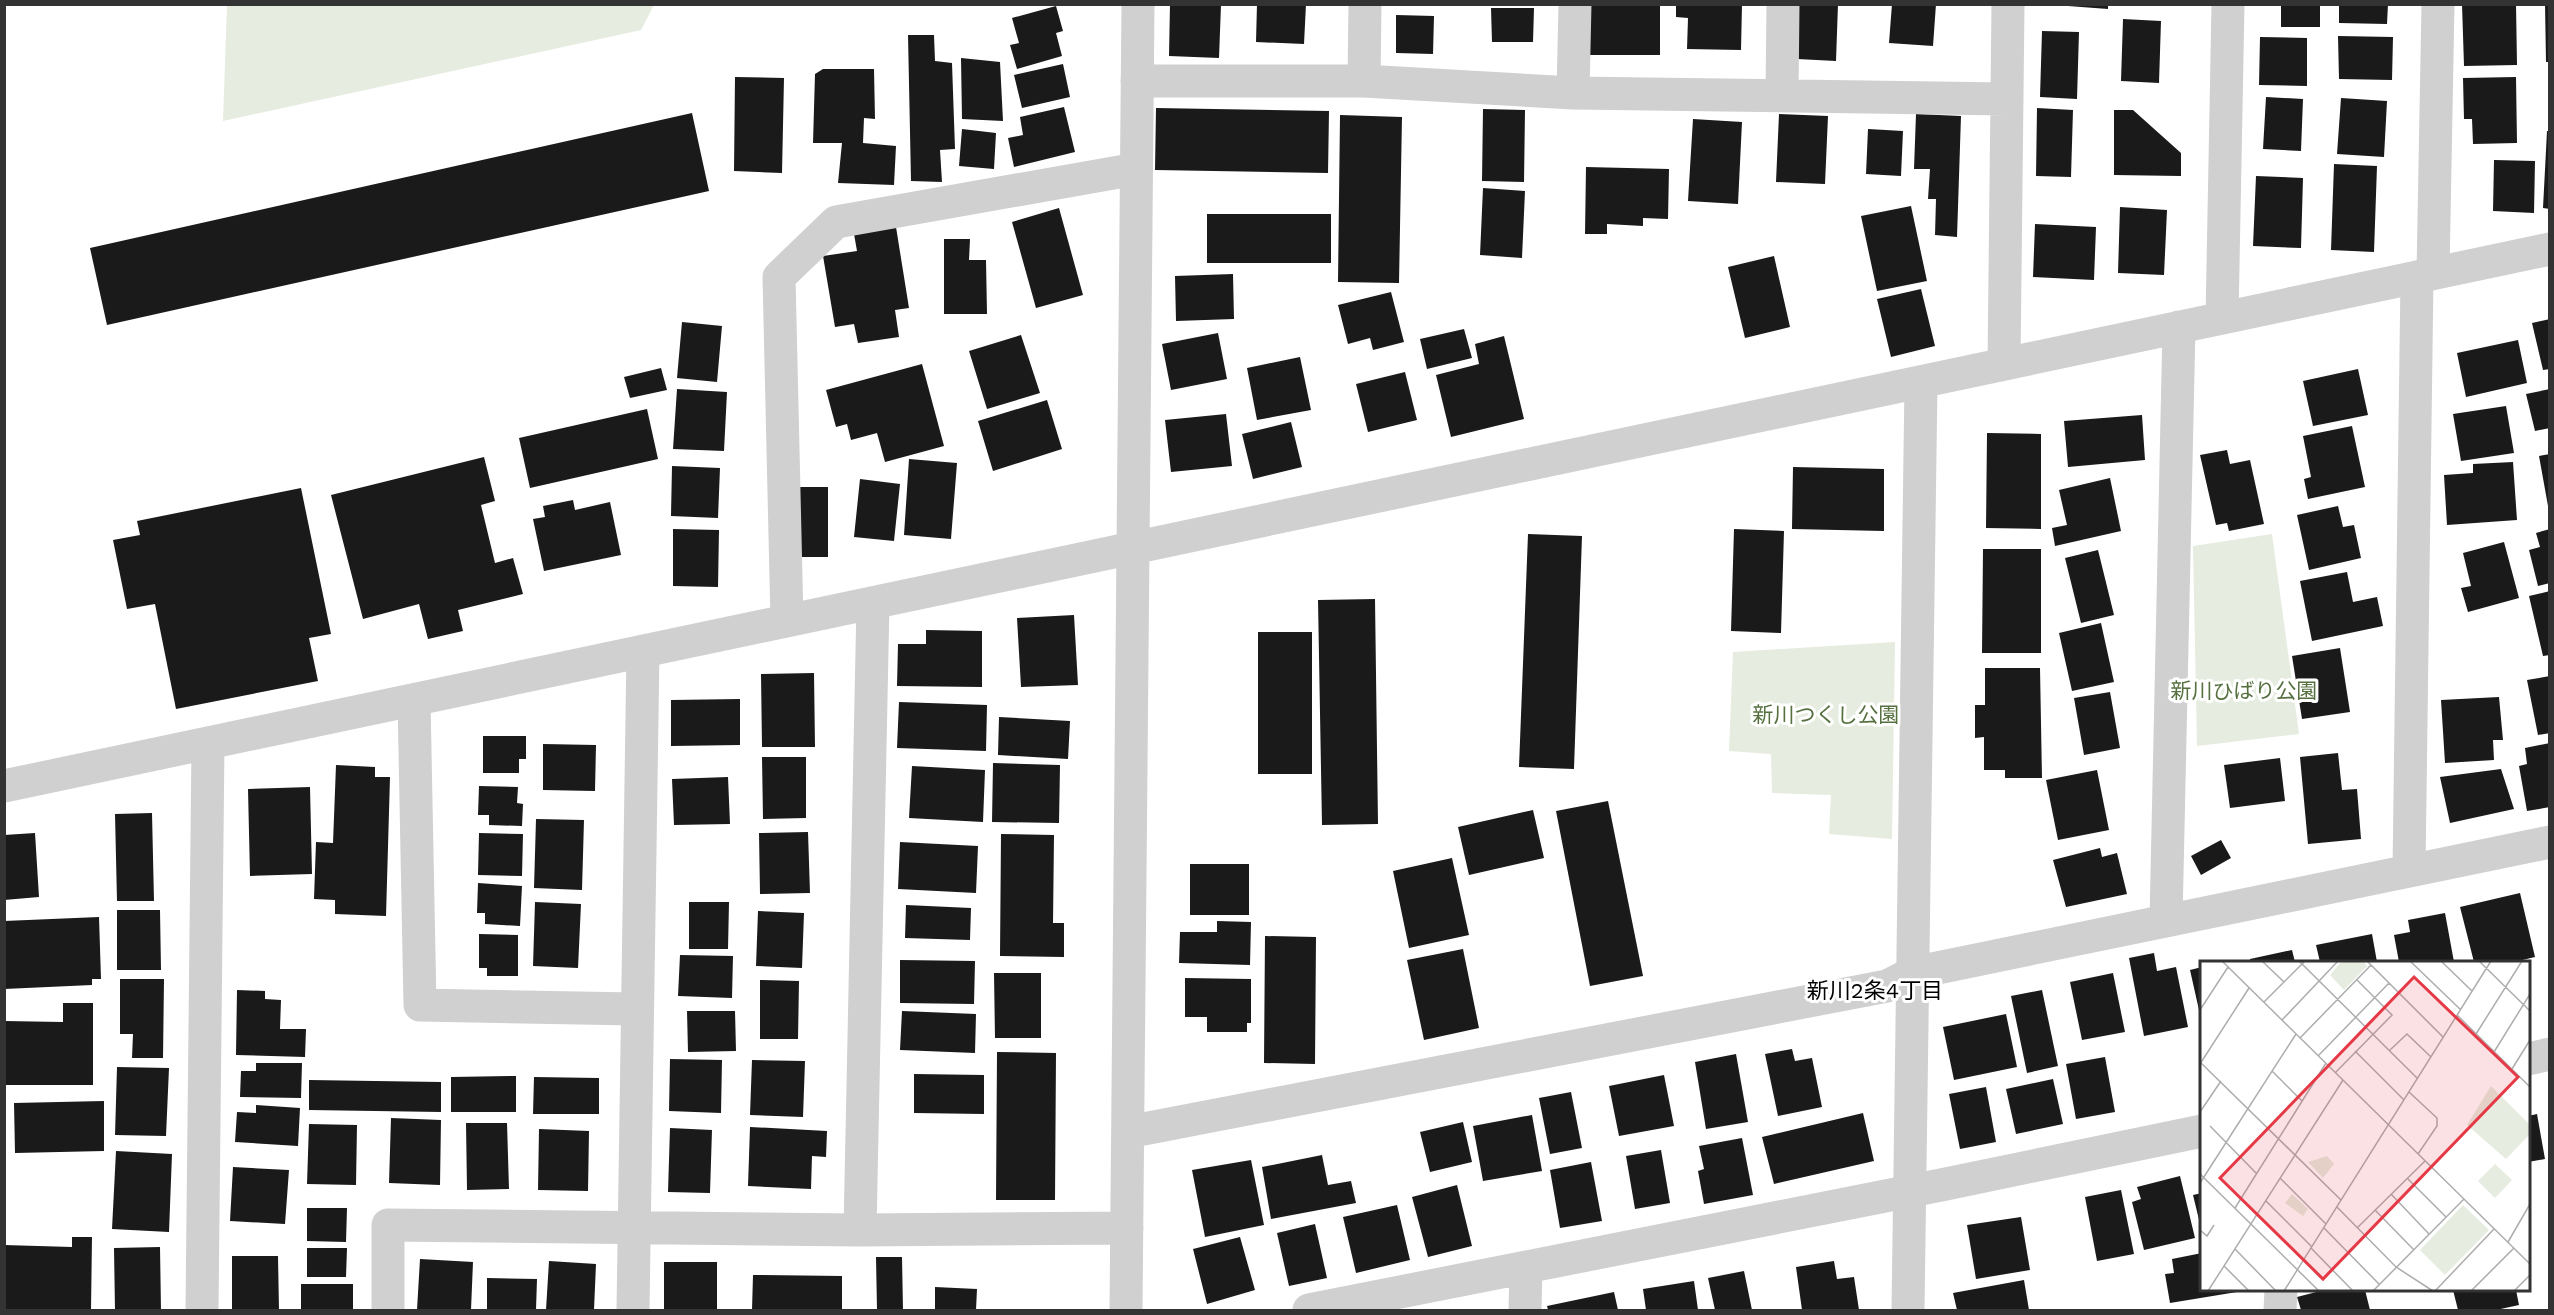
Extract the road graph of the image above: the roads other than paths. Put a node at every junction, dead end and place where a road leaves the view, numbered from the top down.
1 (1138, 4) edge
2 (1365, 4) edge
3 (1575, 4) edge
4 (1784, 4) edge
5 (2008, 4) edge
6 (2228, 4) edge
7 (2438, 4) edge
8 (1137, 81) junction
9 (1364, 81) junction
10 (1573, 93) junction
11 (1782, 96) junction
12 (2007, 99) junction
13 (1136, 170) junction
14 (2550, 249) edge
15 (2425, 275) junction
16 (2222, 318) junction
17 (2179, 327) junction
18 (2004, 364) junction
19 (1921, 381) junction
20 (1133, 549) junction
21 (873, 603) junction
22 (787, 621) junction
23 (643, 651) junction
24 (414, 700) junction
25 (208, 743) junction
26 (4, 786) edge
27 (2550, 842) edge
28 (2409, 870) junction
29 (2166, 920) junction
30 (1913, 973) junction
31 (636, 1009) junction
32 (2550, 1054) edge
33 (2530, 1059) edge
34 (2200, 1131) edge
35 (1128, 1132) junction
36 (1910, 1191) junction
37 (633, 1228) junction
38 (1127, 1228) junction
39 (861, 1230) junction
40 (1526, 1267) junction
41 (2281, 1291) edge
42 (202, 1311) edge
43 (388, 1311) edge
44 (633, 1311) edge
45 (1126, 1311) edge
46 (1309, 1311) edge
47 (1525, 1311) edge
48 (1908, 1311) edge
49 (2280, 1311) edge

1 - 8 street
2 - 9 street
3 - 10 street
4 - 11 street
5 - 12 street
6 - 16 street
7 - 15 street
8 - 9 street
8 - 13 street
9 - 10 street
10 - 11 street
11 - 12 street
12 - 18 street
13 - 20 street
13 - 22 street
14 - 15 street
15 - 16 street
15 - 28 street
16 - 17 street
17 - 18 street
17 - 29 street
18 - 19 street
19 - 20 street
19 - 30 street
20 - 21 street
20 - 35 street
21 - 22 street
21 - 39 street
22 - 23 street
23 - 24 street
23 - 31 street
24 - 25 street
24 - 31 street
25 - 26 street
25 - 42 street
27 - 28 street
28 - 29 street
29 - 30 street
30 - 35 street
30 - 36 street
31 - 37 street
32 - 33 street
34 - 36 street
35 - 38 street
36 - 40 street
36 - 48 street
37 - 39 street
37 - 43 street
37 - 44 street
38 - 39 street
38 - 45 street
40 - 46 street
40 - 47 street
41 - 49 street

